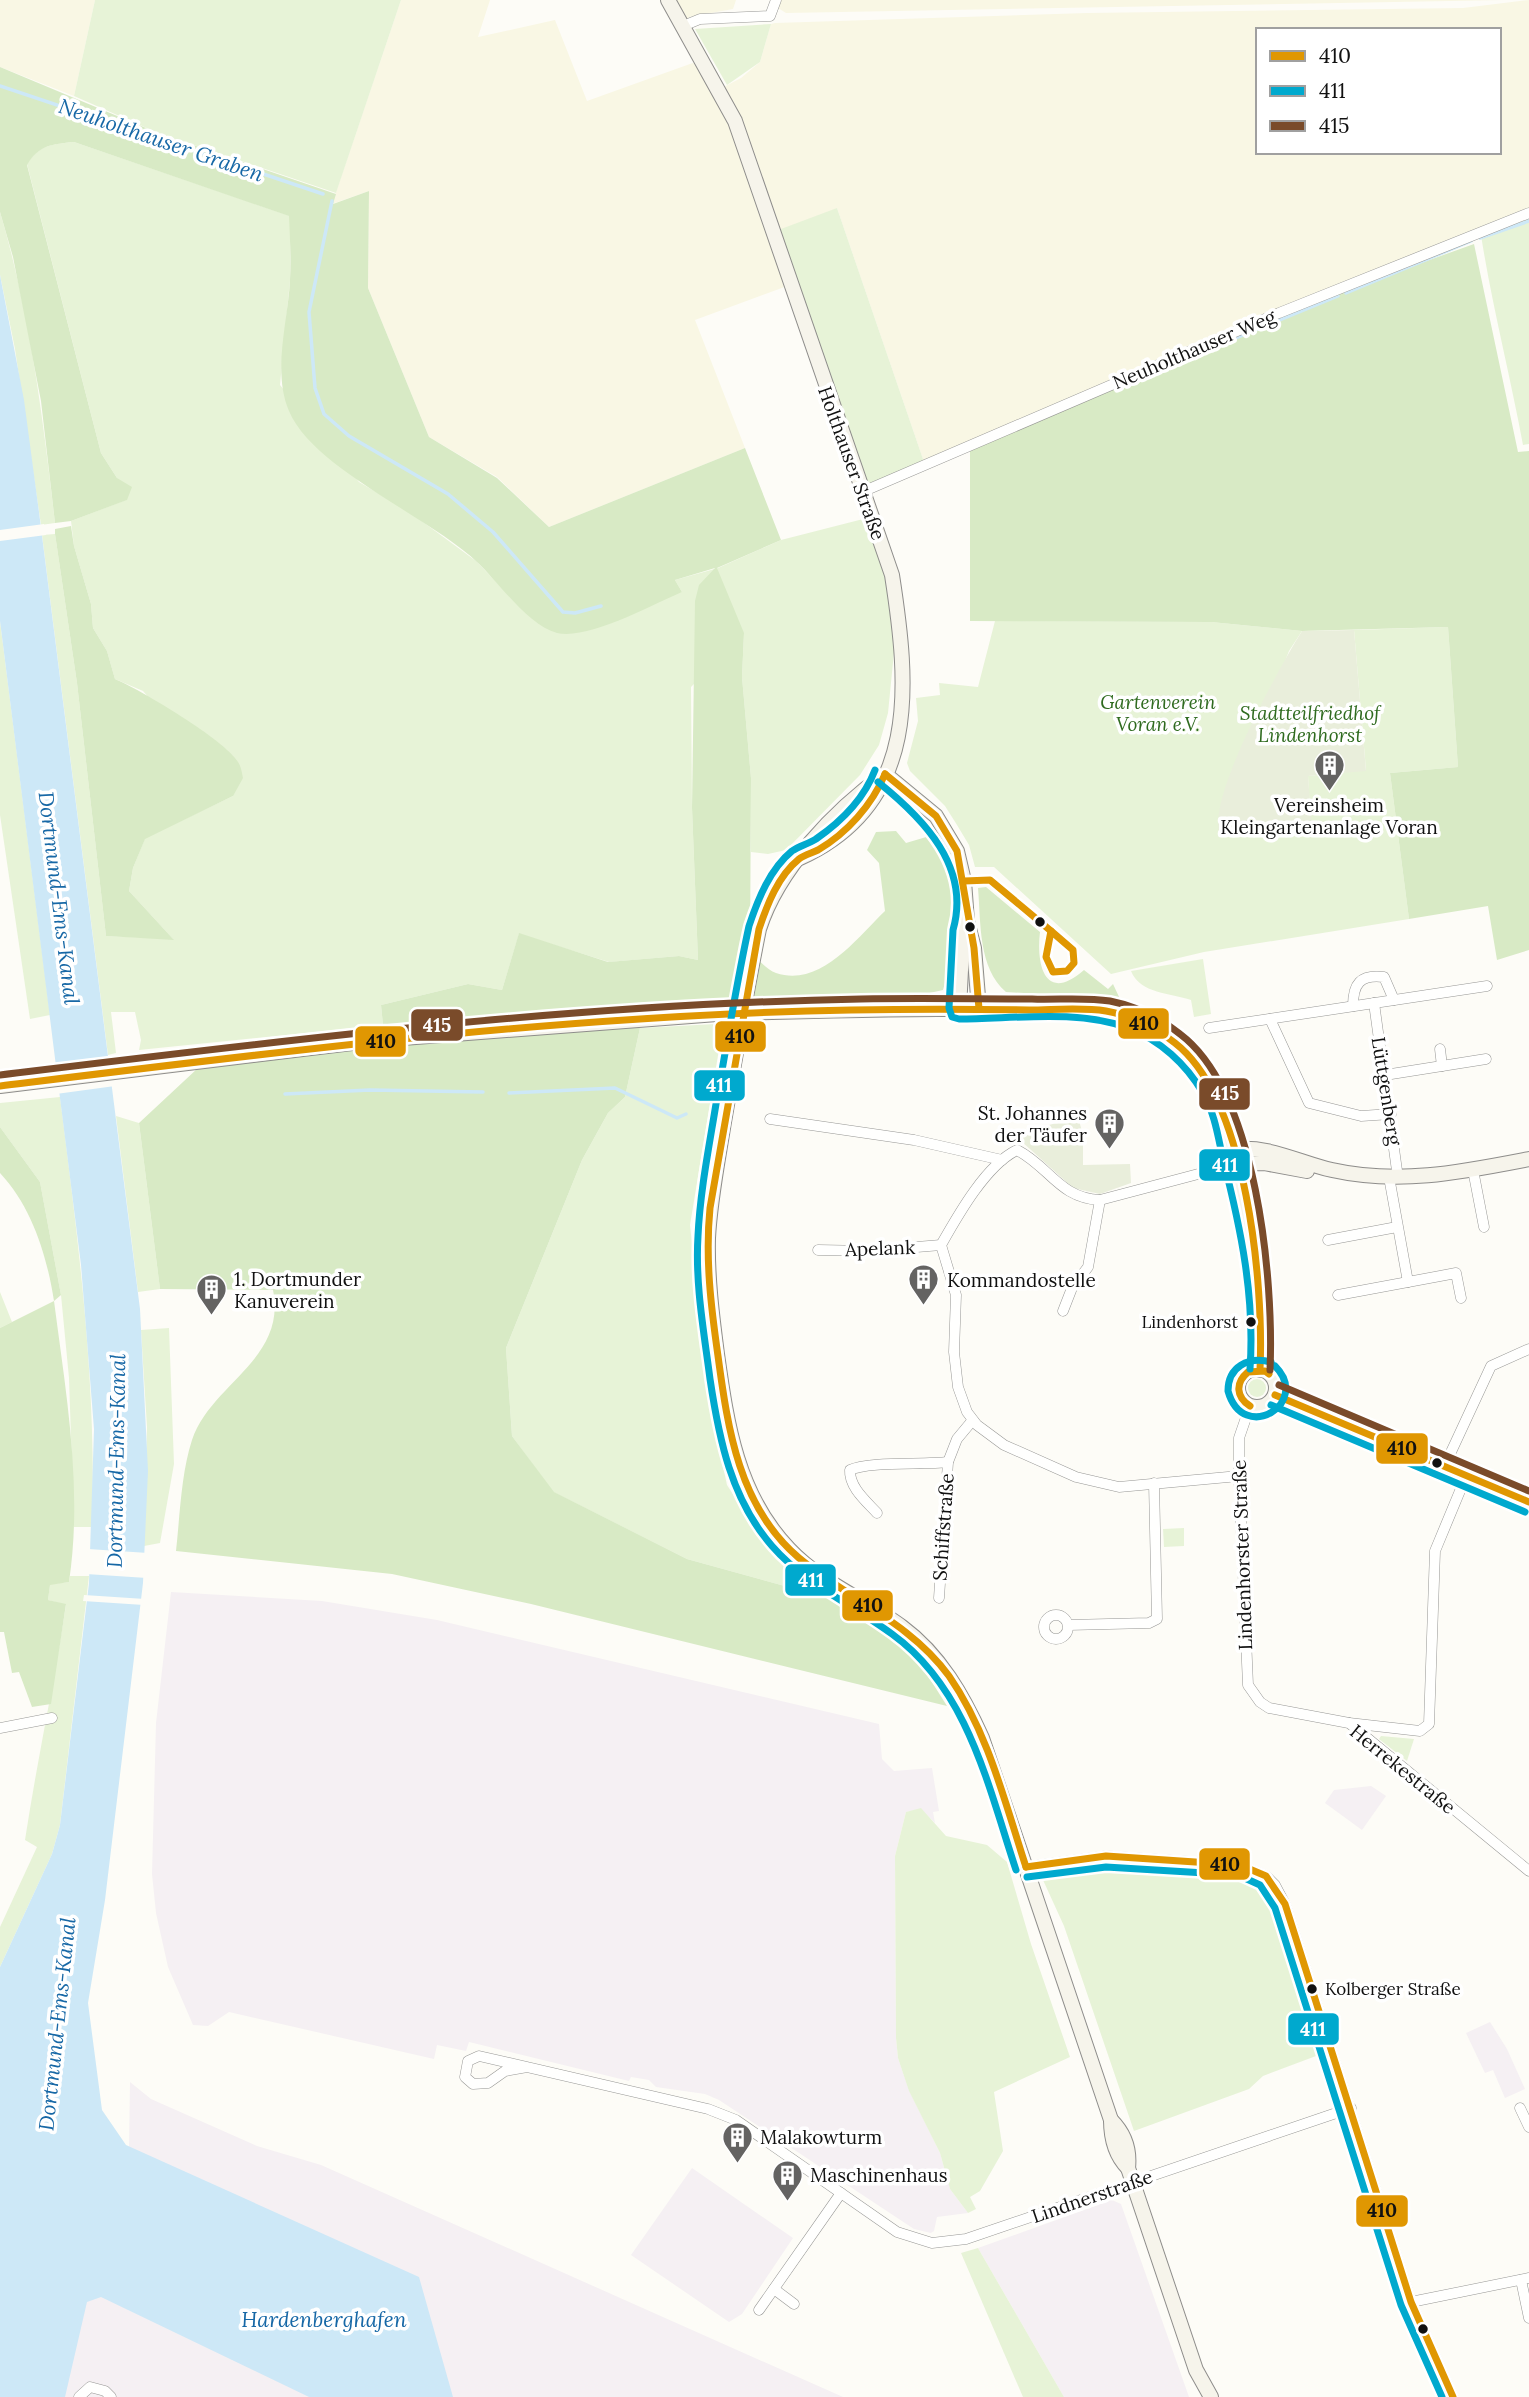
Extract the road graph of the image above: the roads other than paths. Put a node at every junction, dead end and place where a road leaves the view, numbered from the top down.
1 (668, 0) edge
2 (776, 0) edge
3 (682, 26) junction
4 (1529, 213) edge
5 (862, 492) junction
6 (884, 774) junction
7 (967, 921) junction
8 (1487, 986) dead end
9 (1394, 1000) junction
10 (1374, 1003) junction
11 (1353, 1006) junction
12 (959, 1009) junction
13 (979, 1009) junction
14 (1270, 1019) junction
15 (1209, 1028) dead end
16 (1440, 1049) dead end
17 (1486, 1059) dead end
18 (1443, 1066) junction
19 (1385, 1075) junction
20 (0, 1086) edge
21 (1391, 1114) junction
22 (769, 1119) dead end
23 (1234, 1157) junction
24 (1529, 1159) edge
25 (1002, 1160) junction
26 (1473, 1170) junction
27 (1394, 1178) junction
28 (1100, 1199) junction
29 (1397, 1227) junction
30 (1484, 1227) dead end
31 (1328, 1240) dead end
32 (941, 1245) junction
33 (818, 1250) dead end
34 (1408, 1282) junction
35 (1338, 1295) dead end
36 (1461, 1298) dead end
37 (1063, 1311) dead end
38 (1529, 1349) edge
39 (1260, 1370) junction
40 (1275, 1395) junction
41 (1250, 1406) junction
42 (972, 1420) junction
43 (948, 1462) junction
44 (1446, 1465) junction
45 (1467, 1474) junction
46 (1238, 1476) junction
47 (1154, 1483) junction
48 (1529, 1502) edge
49 (877, 1513) dead end
50 (939, 1598) dead end
51 (1068, 1625) dead end
52 (1260, 1702) joint
53 (52, 1718) dead end
54 (1349, 1723) junction
55 (0, 1728) edge
56 (1026, 1867) junction
57 (1529, 1871) edge
58 (527, 2067) junction
59 (1351, 2108) junction
60 (1520, 2108) dead end
61 (1529, 2127) edge
62 (1131, 2175) junction
63 (841, 2193) junction
64 (1525, 2279) edge
65 (774, 2289) junction
66 (1411, 2302) junction
67 (794, 2304) dead end
68 (759, 2310) dead end
69 (1529, 2318) edge
70 (79, 2397) edge
71 (111, 2397) edge
72 (1211, 2397) edge
73 (1453, 2397) edge

1 - 3 street, Holthauser Straße
2 - 3 street
3 - 5 street, Holthauser Straße
4 - 5 street, Neuholthauser Weg
5 - 6 street, Holthauser Straße
6 - 7 street
6 - 56 street, Holthauser Straße
7 - 12 street
7 - 13 street
8 - 9 street
9 - 10 street
9 - 11 street
10 - 11 street
10 - 19 street, Lüttgenberg
11 - 14 street
12 - 13 street
12 - 20 street, bridge
13 - 23 street
14 - 15 street
14 - 21 street
16 - 18 street
17 - 18 street
18 - 19 street
19 - 21 street, Lüttgenberg
21 - 27 street, Lüttgenberg
22 - 25 street
23 - 27 street
23 - 28 street
23 - 39 street
24 - 26 street
25 - 28 street
25 - 32 street
26 - 27 street
26 - 30 street
27 - 29 street, Lüttgenberg
28 - 37 street
29 - 31 street
29 - 34 street, Lüttgenberg
32 - 33 street, Apelank
32 - 42 street
34 - 35 street
34 - 36 street
38 - 44 street
39 - 40 street
39 - 41 street
40 - 41 street
40 - 44 street
41 - 46 street, Lindenhorster Straße
42 - 43 street, Schiffstraße
42 - 47 street
43 - 49 street
43 - 50 street, Schiffstraße
44 - 45 street
45 - 48 street
45 - 54 street
46 - 47 street
46 - 52 street, Lindenhorster Straße
47 - 51 street
52 - 54 street, Herrekestraße
53 - 55 street
54 - 57 street, Herrekestraße
56 - 59 street
56 - 62 street, Holthauser Straße
58 - 58 street, Lindnerstraße
58 - 63 street, Lindnerstraße
59 - 62 street, Lindnerstraße
59 - 66 street
60 - 61 street
62 - 63 street, Lindnerstraße
62 - 72 street, Holthauser Straße
63 - 65 street
64 - 66 street
64 - 69 street
65 - 67 street
65 - 68 street
66 - 73 street
70 - 71 street

